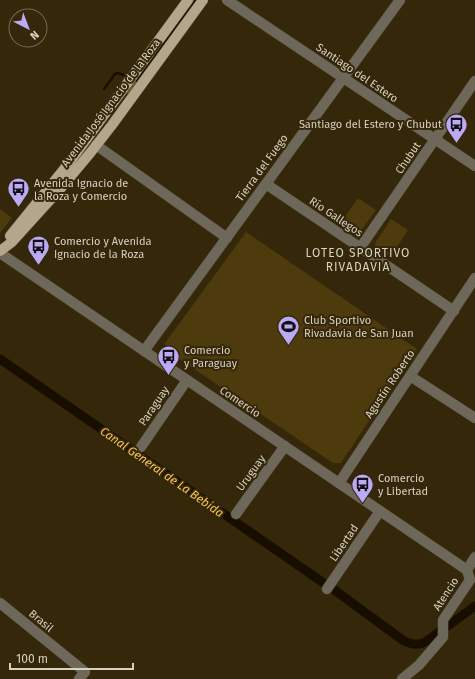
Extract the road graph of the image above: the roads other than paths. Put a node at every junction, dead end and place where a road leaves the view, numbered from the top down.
1 (188, 0) edge
2 (204, 0) edge
3 (227, 0) edge
4 (400, 0) edge
5 (343, 78) junction
6 (475, 81) edge
7 (435, 139) junction
8 (96, 145) junction
9 (475, 166) edge
10 (266, 184) junction
11 (227, 238) junction
12 (360, 248) junction
13 (0, 252) edge
14 (475, 278) edge
15 (454, 311) junction
16 (144, 351) junction
17 (410, 376) junction
18 (187, 380) junction
19 (475, 418) edge
20 (141, 446) dead end
21 (285, 446) junction
22 (339, 483) junction
23 (380, 511) junction
24 (236, 514) dead end
25 (475, 557) edge
26 (467, 570) junction
27 (328, 589) dead end
28 (0, 603) edge
29 (82, 676) edge
30 (402, 679) edge

1 - 13 main road, Avenida José Ignacio de la Roza
2 - 8 main road, Avenida José Ignacio de la Roza
3 - 5 street, Santiago del Estero
4 - 5 street, Tierra del Fuego
5 - 7 street, Santiago del Estero
5 - 10 street, Tierra del Fuego
6 - 7 street, Chubut
7 - 9 street, Santiago del Estero
7 - 12 street, Chubut
8 - 11 street
8 - 13 main road, Avenida José Ignacio de la Roza
10 - 11 street, Tierra del Fuego
10 - 12 street, Río Gallegos
11 - 16 street, Tierra del Fuego
12 - 15 street, Río Gallegos
13 - 16 street, Comercio
14 - 15 street, Agustín Roberto
15 - 17 street, Agustín Roberto
16 - 18 street, Comercio
17 - 19 street
17 - 22 street, Agustín Roberto
18 - 20 street, Paraguay
18 - 21 street, Comercio
21 - 22 street, Comercio
21 - 24 street, Uruguay
22 - 23 street, Comercio
23 - 26 street, Comercio
23 - 27 street, Libertad
25 - 26 street, Atencio
26 - 30 street, Atencio
28 - 29 street, Brasil

